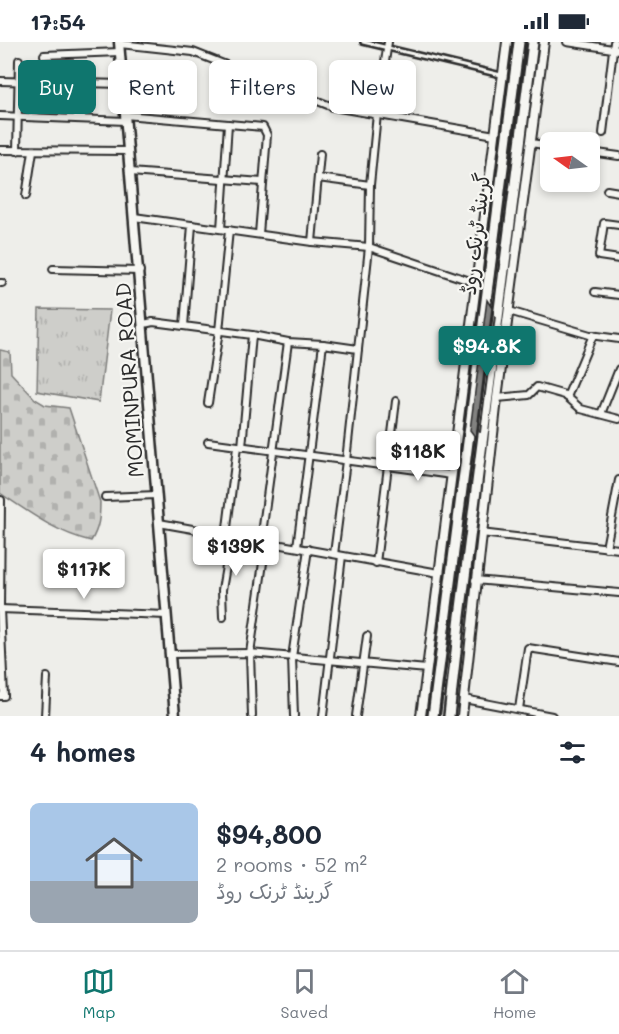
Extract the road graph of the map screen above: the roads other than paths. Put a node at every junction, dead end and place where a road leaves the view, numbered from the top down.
1 (363, 42) edge
2 (507, 42) edge
3 (519, 42) edge
4 (533, 42) edge
5 (544, 42) edge
6 (567, 42) edge
7 (387, 45) edge
8 (120, 46) edge
9 (615, 47) edge
10 (44, 55) dead end
11 (385, 60) edge
12 (502, 76) junction
13 (0, 81) edge
14 (18, 81) joint
15 (329, 105) edge
16 (126, 114) edge
17 (377, 114) joint
18 (0, 116) edge
19 (17, 118) junction
20 (126, 118) junction
21 (228, 124) junction
22 (603, 133) dead end
23 (495, 135) junction
24 (531, 143) junction
25 (540, 144) edge
26 (0, 150) edge
27 (17, 151) junction
28 (33, 151) junction
29 (128, 152) junction
30 (600, 153) edge
31 (320, 154) dead end
32 (619, 156) edge
33 (130, 172) junction
34 (318, 178) junction
35 (224, 179) junction
36 (262, 182) junction
37 (370, 185) junction
38 (607, 190) dead end
39 (619, 192) edge
40 (26, 196) dead end
41 (134, 217) junction
42 (192, 225) junction
43 (619, 225) edge
44 (225, 230) junction
45 (259, 234) junction
46 (507, 239) junction
47 (518, 240) junction
48 (312, 242) junction
49 (369, 247) junction
50 (619, 259) edge
51 (53, 269) dead end
52 (140, 271) junction
53 (476, 283) junction
54 (595, 292) dead end
55 (619, 295) edge
56 (509, 311) junction
57 (144, 324) junction
58 (184, 326) junction
59 (219, 331) junction
60 (252, 335) junction
61 (593, 335) junction
62 (619, 339) edge
63 (288, 342) junction
64 (323, 344) junction
65 (358, 349) junction
66 (619, 369) edge
67 (567, 397) junction
68 (497, 398) junction
69 (396, 401) dead end
70 (208, 403) dead end
71 (602, 414) junction
72 (619, 419) edge
73 (208, 442) dead end
74 (239, 447) junction
75 (273, 450) junction
76 (308, 455) junction
77 (346, 461) junction
78 (388, 466) junction
79 (452, 475) junction
80 (619, 480) edge
81 (157, 495) junction
82 (105, 497) dead end
83 (1, 500) edge
84 (159, 523) junction
85 (481, 533) junction
86 (228, 536) junction
87 (264, 541) junction
88 (297, 547) junction
89 (606, 548) junction
90 (308, 549) junction
91 (619, 549) edge
92 (334, 554) junction
93 (342, 556) junction
94 (376, 563) junction
95 (439, 573) junction
96 (476, 580) junction
97 (619, 593) edge
98 (0, 609) edge
99 (167, 615) junction
100 (223, 617) dead end
101 (445, 622) junction
102 (459, 624) junction
103 (367, 636) dead end
104 (250, 653) junction
105 (170, 654) junction
106 (292, 657) junction
107 (329, 660) junction
108 (619, 662) edge
109 (363, 663) junction
110 (427, 669) junction
111 (46, 677) dead end
112 (0, 696) edge
113 (464, 699) junction
114 (519, 710) junction
115 (45, 716) edge
116 (175, 716) edge
117 (252, 716) edge
118 (294, 716) edge
119 (323, 716) edge
120 (356, 716) edge
121 (421, 716) edge
122 (433, 716) edge
123 (449, 716) edge
124 (462, 716) edge
125 (552, 716) edge

1 - 7 lane
2 - 12 street
3 - 101 main road, گرینڈ ٹرنک روڈ
4 - 46 main road, گرینڈ ٹرنک روڈ
5 - 24 street
6 - 9 street
7 - 11 street
7 - 12 lane
8 - 10 street
8 - 15 street
9 - 22 street
12 - 23 street
13 - 14 street
14 - 19 street
16 - 20 main road, MOMINPURA ROAD
17 - 23 street
17 - 37 street
18 - 19 street
19 - 20 street
19 - 27 street
20 - 21 street
20 - 29 main road, MOMINPURA ROAD
21 - 35 street
21 - 36 street
23 - 53 street
24 - 25 street
24 - 47 street
26 - 27 street
27 - 28 street
28 - 29 street
28 - 40 street
29 - 33 main road, MOMINPURA ROAD
30 - 32 street
31 - 34 street
33 - 35 street
33 - 41 main road, MOMINPURA ROAD
34 - 37 street
34 - 48 street
35 - 36 street
35 - 44 street
36 - 45 street
37 - 49 street
38 - 39 street
41 - 42 street
41 - 52 main road, MOMINPURA ROAD
42 - 44 street
42 - 58 street
43 - 50 street
44 - 45 street
44 - 59 street
45 - 48 street
46 - 47 street
46 - 102 main road, گرینڈ ٹرنک روڈ
47 - 56 street
48 - 49 street
49 - 53 street
49 - 65 street
51 - 52 street
52 - 57 main road, MOMINPURA ROAD
53 - 79 street
54 - 55 street
56 - 61 street
56 - 68 street
57 - 58 street
57 - 81 main road, MOMINPURA ROAD
58 - 59 street
59 - 60 street
59 - 70 street
60 - 63 street
60 - 74 street
61 - 62 street
61 - 67 street
63 - 64 street
63 - 75 street
64 - 65 street
64 - 76 street
65 - 77 street
66 - 71 street
67 - 68 street
67 - 71 street
68 - 85 street
69 - 78 street
71 - 72 street
73 - 74 street
74 - 75 street
74 - 86 street
75 - 76 street
75 - 87 street
76 - 77 street
76 - 88 street
77 - 78 street
77 - 92 street
78 - 79 street
78 - 94 street
79 - 95 street
80 - 89 street
81 - 82 street
81 - 84 main road, MOMINPURA ROAD
83 - 98 street
84 - 86 street
84 - 99 main road, MOMINPURA ROAD
85 - 89 street
85 - 96 street
86 - 87 street
86 - 100 street
87 - 88 street
87 - 104 street
88 - 90 street
89 - 91 street
90 - 92 street
90 - 106 street
92 - 93 street
93 - 94 street
93 - 107 street
94 - 95 street
95 - 110 street
96 - 97 street
96 - 113 street
98 - 99 street
98 - 112 street
99 - 105 main road, MOMINPURA ROAD
101 - 102 main road
101 - 122 main road, گرینڈ ٹرنک روڈ
102 - 123 main road, گرینڈ ٹرنک روڈ
103 - 109 street
104 - 105 street
104 - 106 street
104 - 117 street
105 - 116 main road, MOMINPURA ROAD
106 - 107 street
106 - 118 street
107 - 109 street
107 - 119 street
108 - 114 street
109 - 110 street
109 - 120 street
110 - 121 street
111 - 115 street
113 - 114 street
113 - 124 street
114 - 125 street

